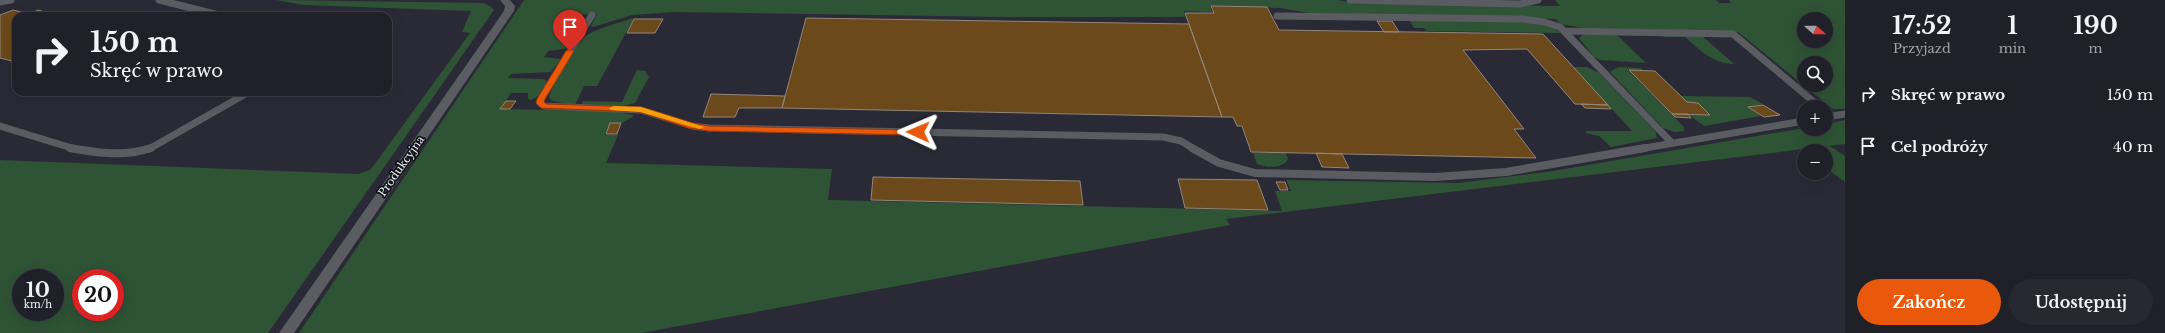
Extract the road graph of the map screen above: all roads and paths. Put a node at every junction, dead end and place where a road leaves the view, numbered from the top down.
1 (10, 0) edge
2 (159, 0) edge
3 (507, 0) edge
4 (1350, 0) edge
5 (1538, 0) edge
6 (0, 2) edge
7 (207, 12) edge
8 (592, 15) dead end
9 (1277, 16) dead end
10 (1565, 32) junction
11 (242, 96) edge
12 (1812, 100) edge
13 (1845, 114) edge
14 (1833, 115) edge
15 (1797, 122) edge
16 (0, 126) edge
17 (1672, 143) junction
18 (286, 333) edge

1 - 6 lane
2 - 7 lane
3 - 18 street, Produkcyjna
4 - 5 lane
8 - 17 lane
9 - 10 lane
10 - 12 lane
10 - 17 lane
11 - 16 lane
13 - 14 lane
15 - 17 lane

